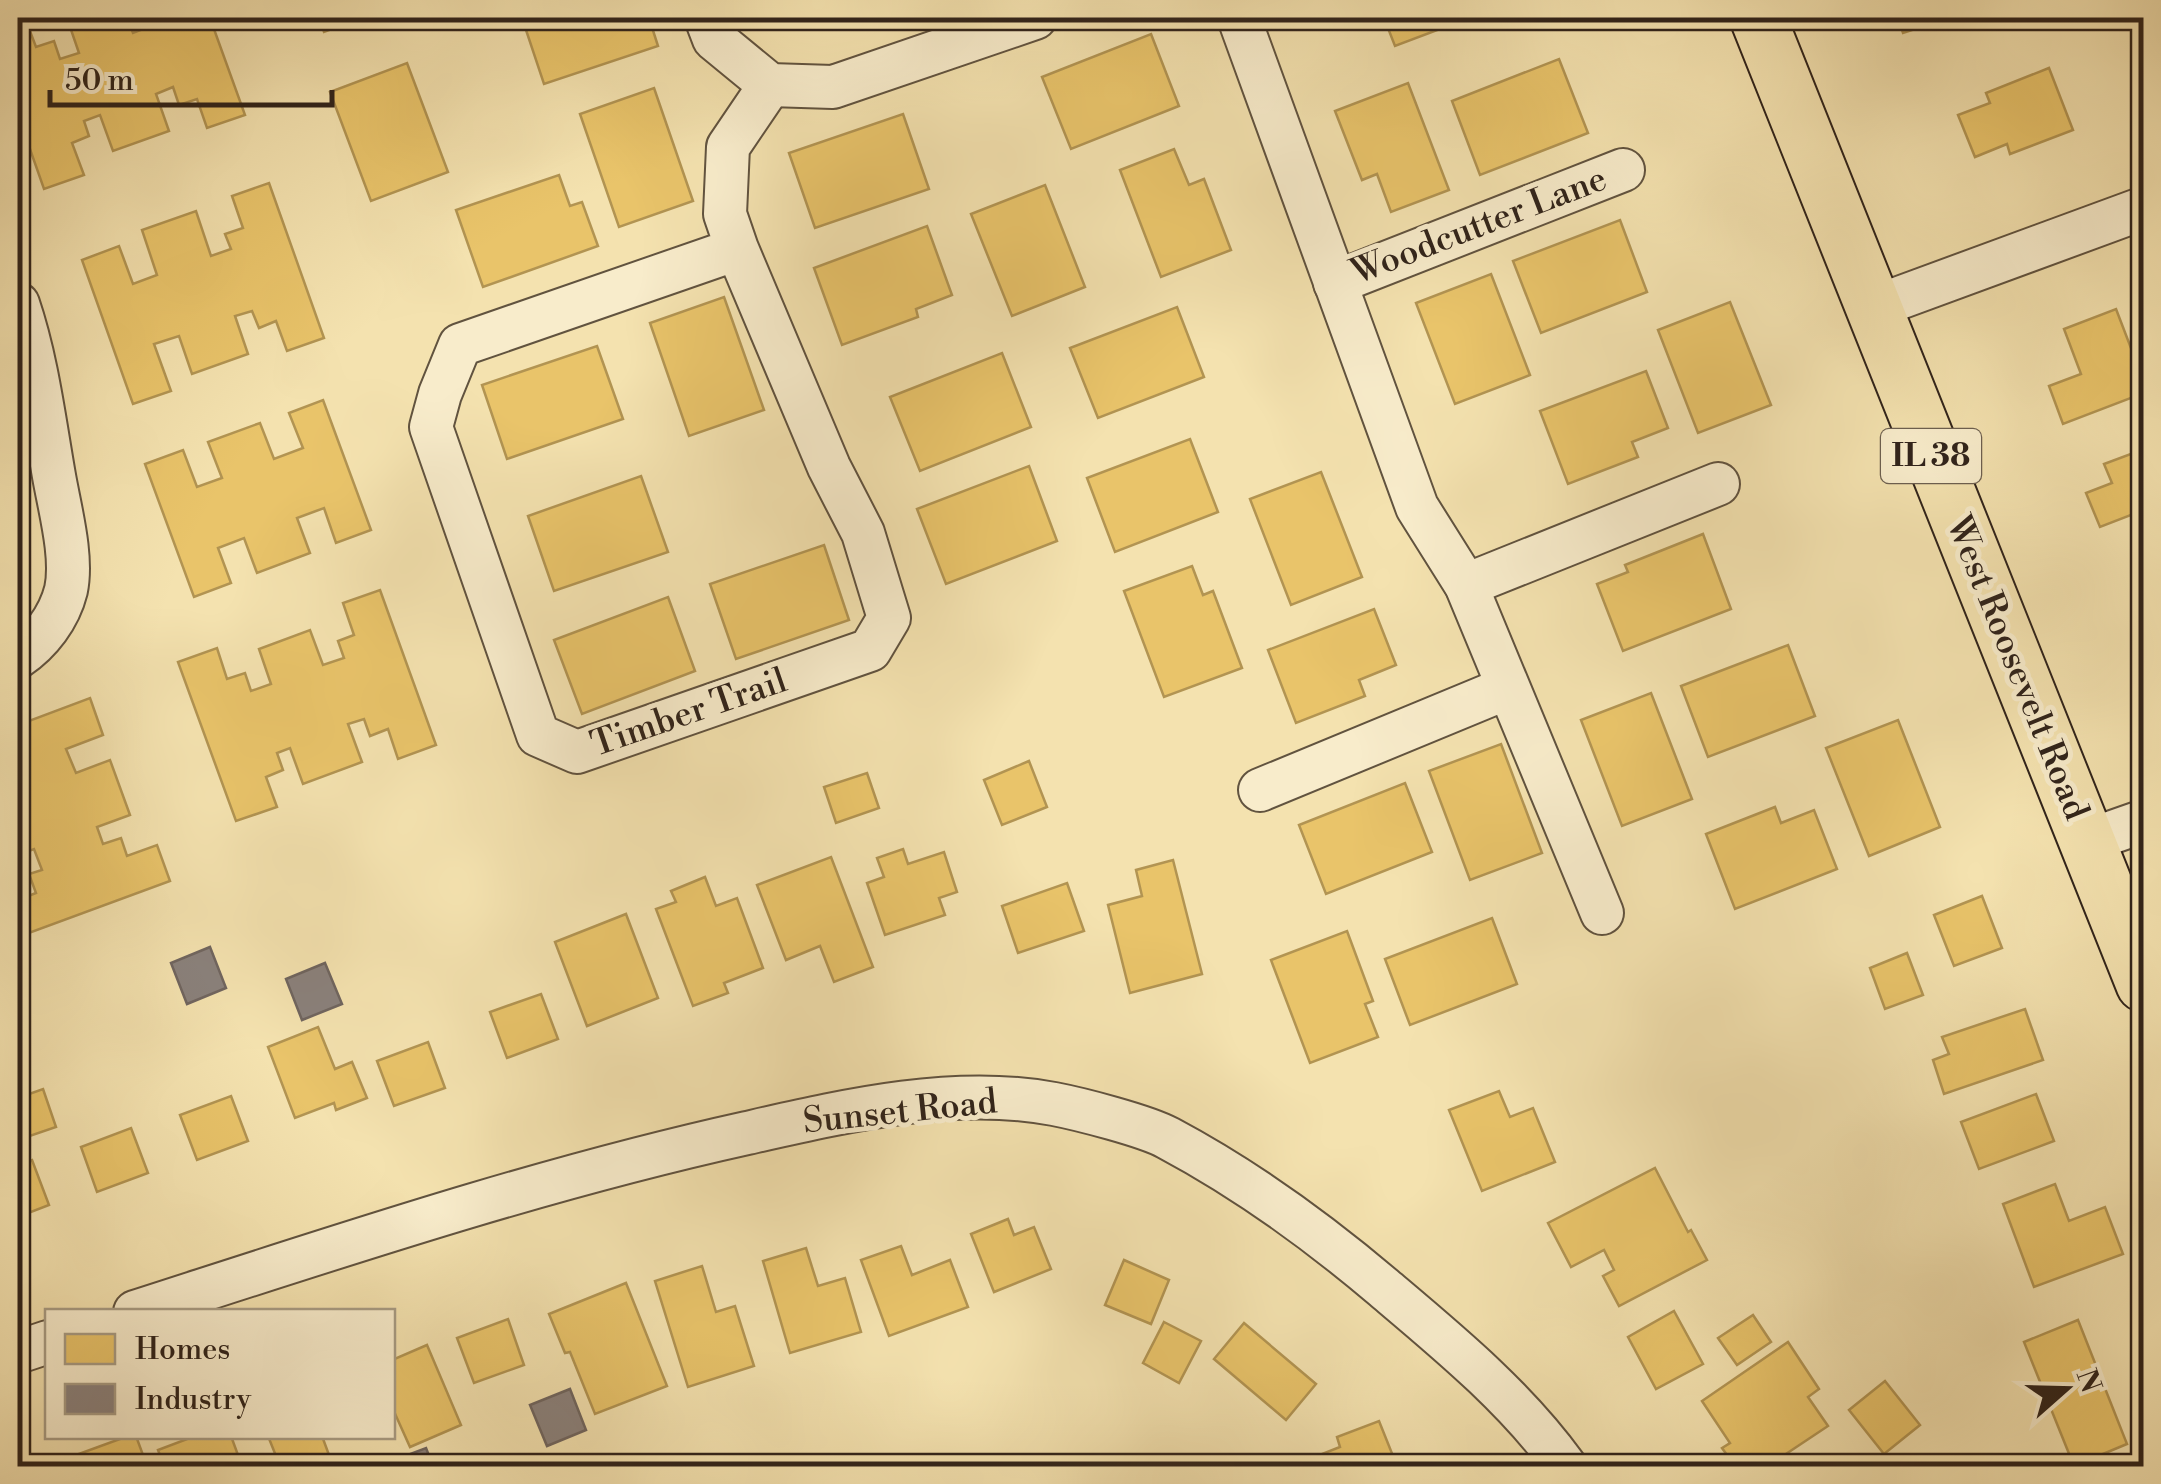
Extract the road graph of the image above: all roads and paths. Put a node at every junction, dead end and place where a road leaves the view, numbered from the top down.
1 (706, 18) edge
2 (1036, 18) edge
3 (1239, 18) edge
4 (1758, 18) edge
5 (770, 85) junction
6 (1623, 170) dead end
7 (2144, 208) edge
8 (737, 249) junction
9 (1335, 283) junction
10 (18, 304) edge
11 (1872, 308) junction
12 (1718, 484) dead end
13 (1466, 585) junction
14 (18, 657) edge
15 (1507, 688) junction
16 (1260, 790) dead end
17 (2144, 820) edge
18 (2087, 842) junction
19 (1602, 914) dead end
20 (2144, 984) edge
21 (144, 1309) edge
22 (45, 1343) edge
23 (18, 1352) edge
24 (1565, 1466) edge

1 - 5 street
2 - 5 street
3 - 9 street, Woodcutter Lane
4 - 11 main road, West Roosevelt Road / IL 38
5 - 8 street, Timber Trail
6 - 9 street, Woodcutter Lane
7 - 11 street
8 - 8 street, Timber Trail
9 - 13 street, Woodcutter Lane
10 - 14 street
11 - 18 main road, West Roosevelt Road / IL 38
12 - 13 street
13 - 15 street, Woodcutter Lane
15 - 16 street
15 - 19 street, Woodcutter Lane
17 - 18 street
18 - 20 main road, West Roosevelt Road / IL 38
21 - 24 street, Sunset Road
22 - 23 street

